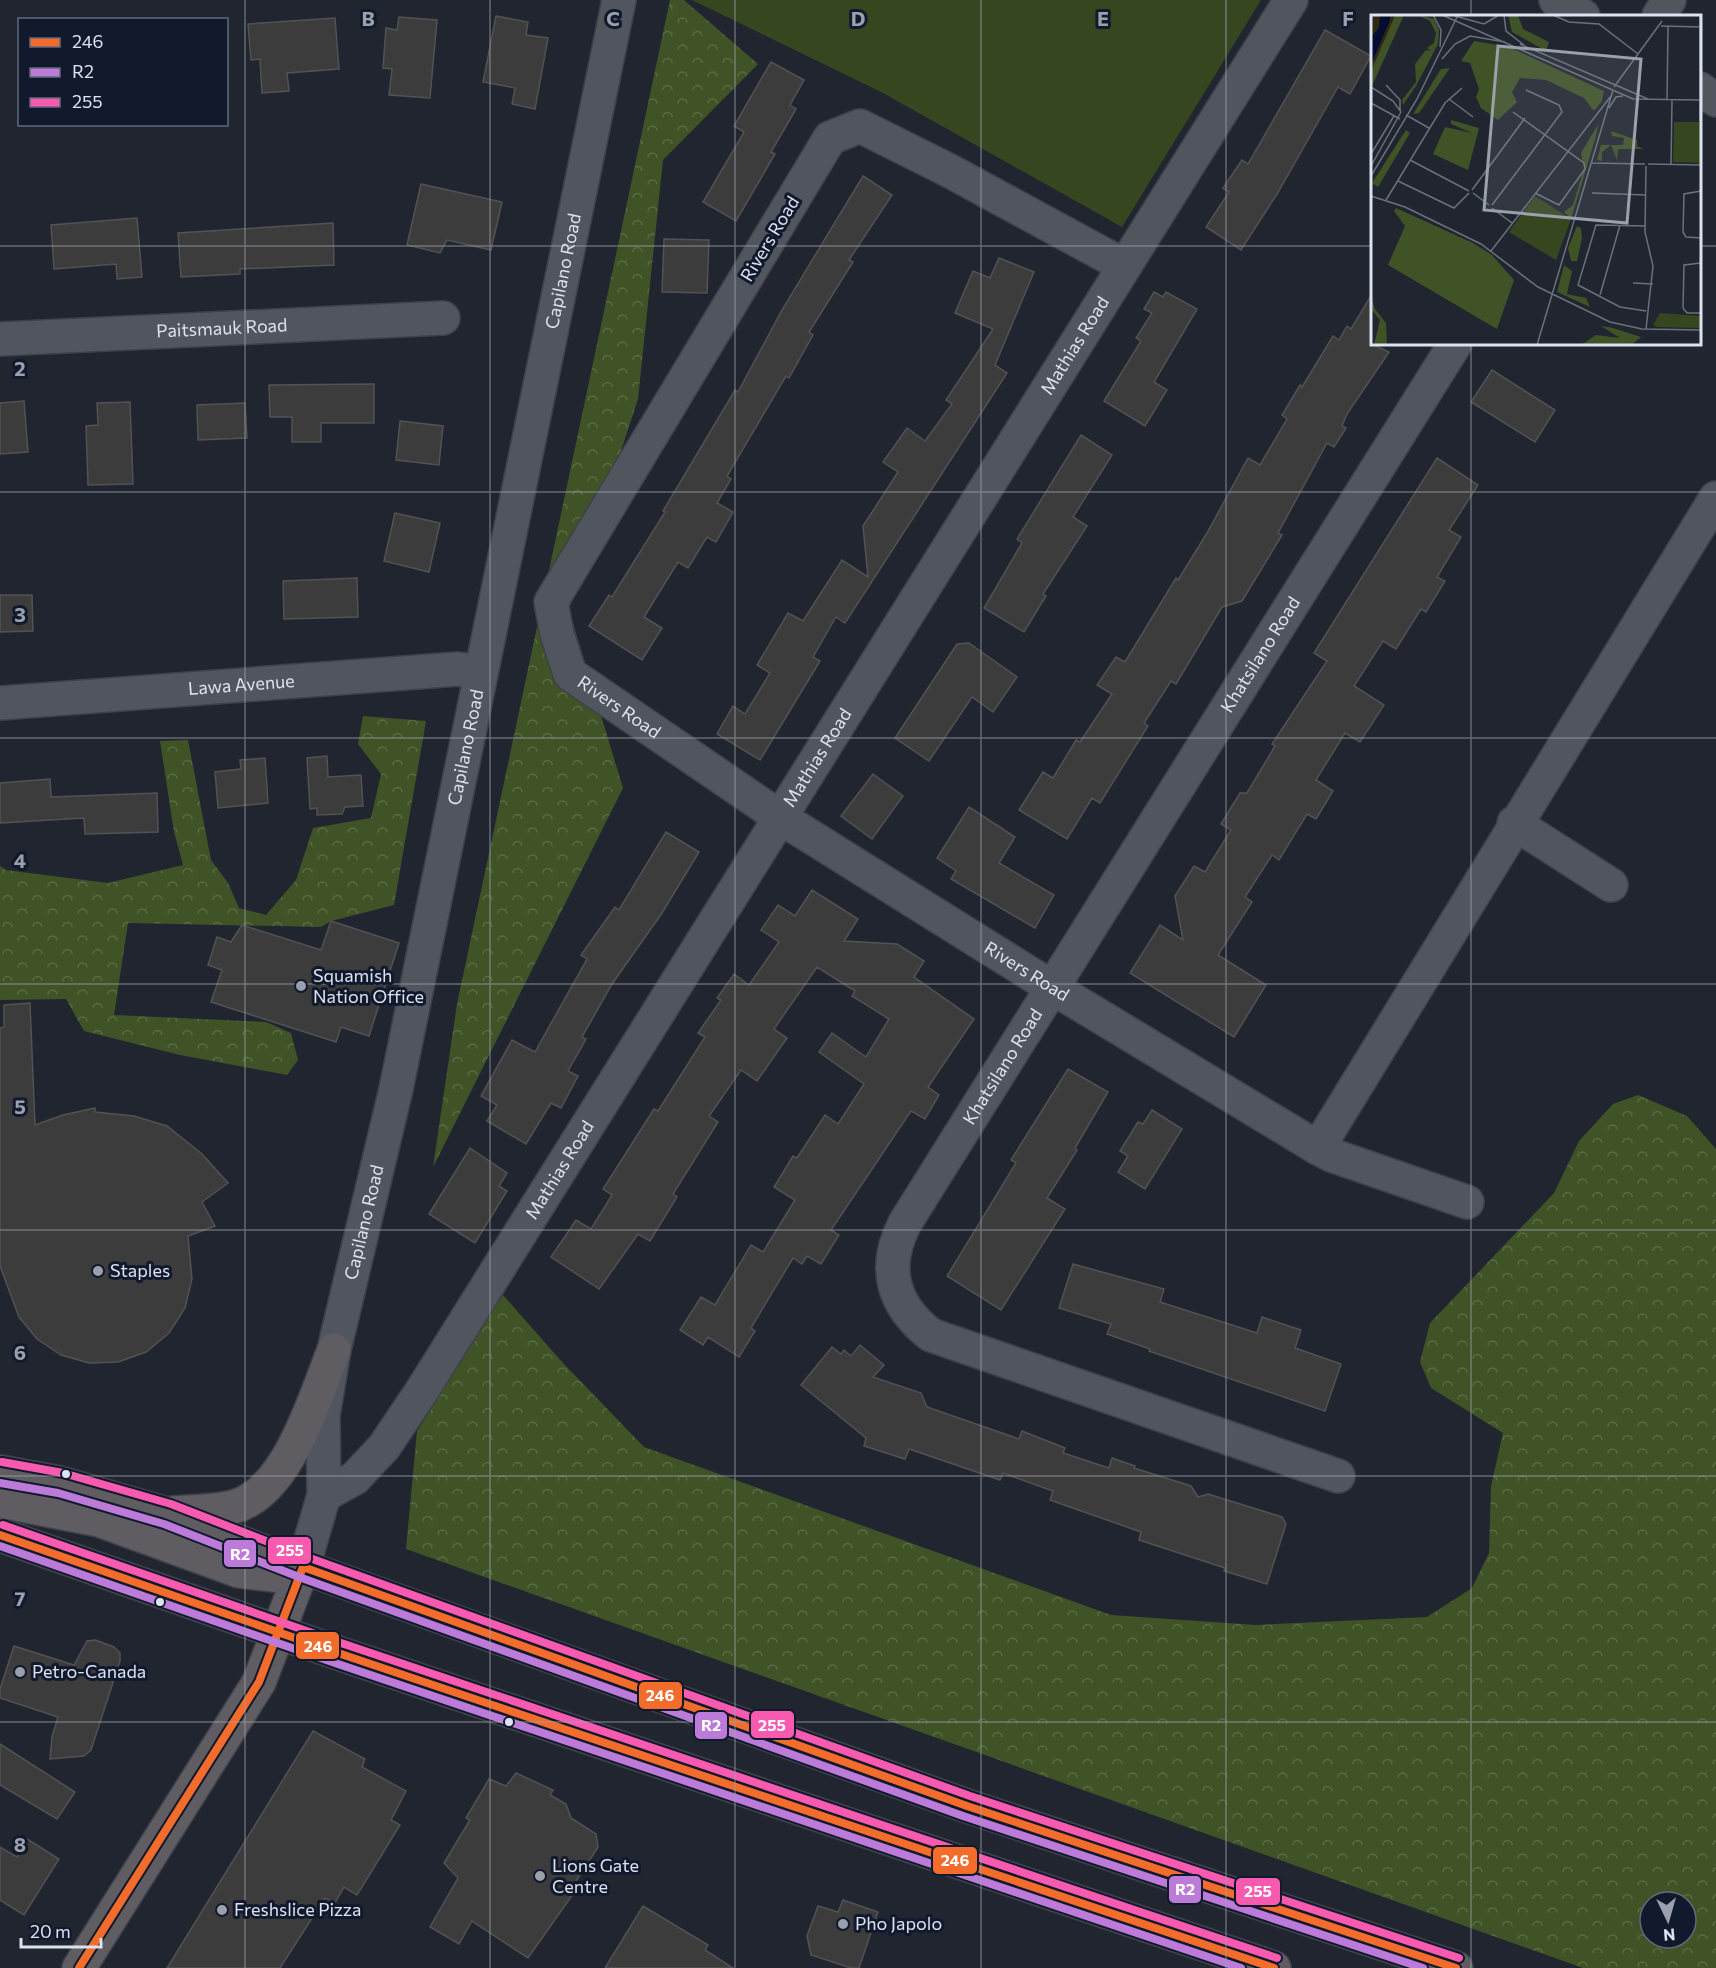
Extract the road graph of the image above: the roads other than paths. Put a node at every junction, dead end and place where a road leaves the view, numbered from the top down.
1 (619, 0) edge
2 (1291, 0) edge
3 (1556, 0) edge
4 (1669, 0) edge
5 (1581, 15) edge
6 (1660, 15) edge
7 (1701, 91) edge
8 (1716, 100) edge
9 (1123, 265) junction
10 (443, 318) dead end
11 (0, 339) edge
12 (1454, 345) edge
13 (1716, 498) edge
14 (481, 672) junction
15 (0, 703) edge
16 (781, 818) junction
17 (1514, 824) junction
18 (1611, 885) dead end
19 (1053, 988) junction
20 (1318, 1148) junction
21 (1467, 1202) dead end
22 (334, 1350) junction
23 (0, 1472) edge
24 (1338, 1476) dead end
25 (324, 1495) junction
26 (0, 1501) edge
27 (167, 1514) junction
28 (0, 1535) edge
29 (303, 1567) junction
30 (279, 1632) junction
31 (80, 1968) edge
32 (1274, 1968) edge
33 (1456, 1968) edge

1 - 14 street, Capilano Road
2 - 9 street, Mathias Road
3 - 5 street
4 - 6 street
7 - 8 street
9 - 16 street, Mathias Road
9 - 16 street, Rivers Road
10 - 11 street, Paitsmauk Road
12 - 19 street, Khatsilano Road
13 - 17 street
14 - 15 street, Lawa Avenue
14 - 22 street, Capilano Road
16 - 19 street, Rivers Road
16 - 25 street, Mathias Road
17 - 18 street
17 - 20 street
19 - 20 street, Rivers Road
19 - 24 street, Khatsilano Road
20 - 21 street, Rivers Road
22 - 25 street, Capilano Road
22 - 27 main road
23 - 27 main road
25 - 29 street, Capilano Road
26 - 29 main road
27 - 29 main road
28 - 30 main road
29 - 30 main road
29 - 33 main road
30 - 31 main road
30 - 32 main road

